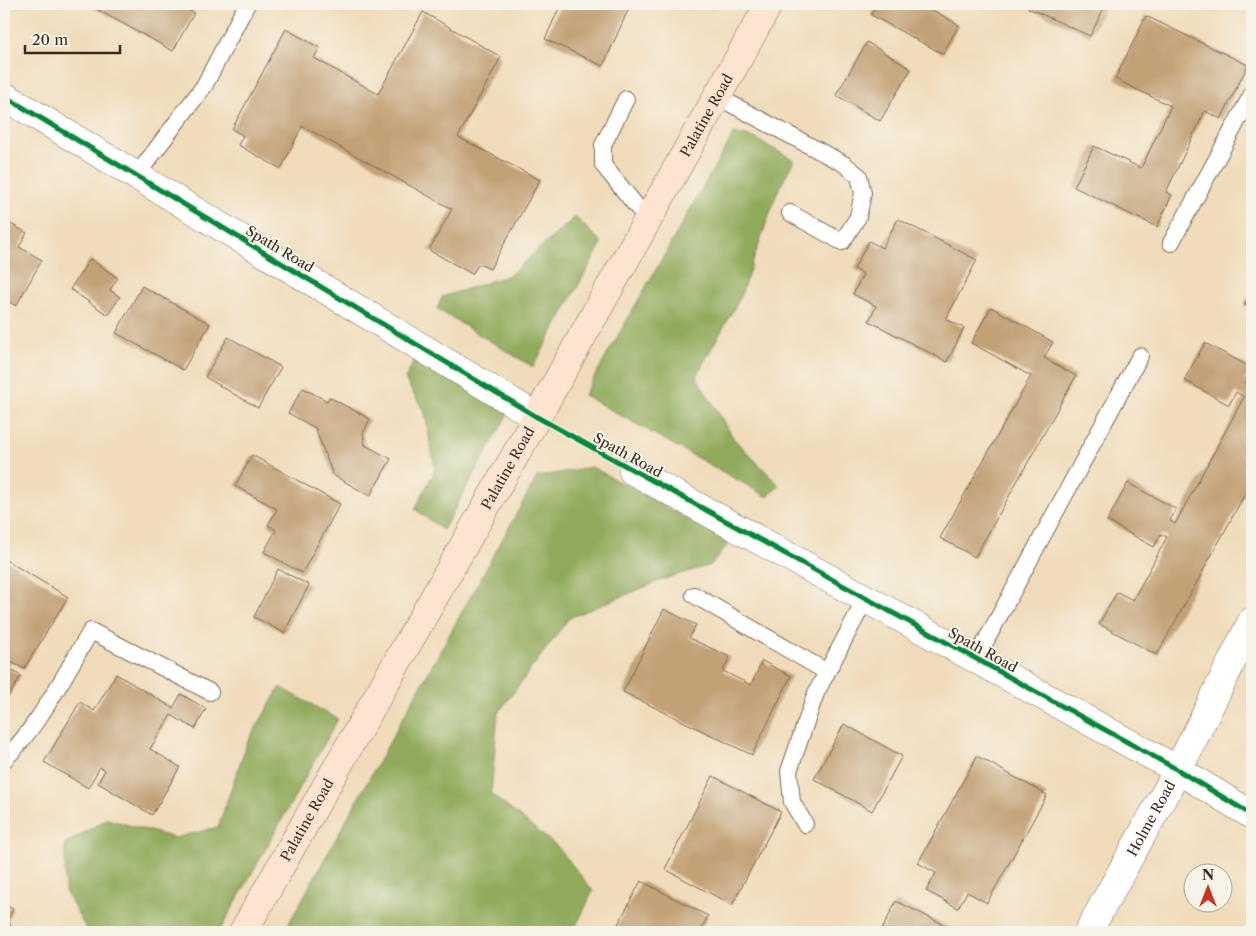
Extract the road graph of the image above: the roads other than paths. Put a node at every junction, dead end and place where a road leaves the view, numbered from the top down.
1 (247, 4) edge
2 (769, 4) edge
3 (1252, 94) edge
4 (4, 96) edge
5 (716, 96) junction
6 (626, 99) dead end
7 (136, 176) junction
8 (790, 212) dead end
9 (647, 219) junction
10 (1171, 243) dead end
11 (1140, 356) dead end
12 (537, 417) junction
13 (633, 471) dead end
14 (694, 595) dead end
15 (866, 598) junction
16 (1252, 621) edge
17 (976, 659) junction
18 (827, 672) junction
19 (210, 692) dead end
20 (4, 760) edge
21 (1178, 770) junction
22 (1252, 815) edge
23 (805, 824) dead end
24 (242, 932) edge
25 (1088, 932) edge

1 - 7 lane
2 - 5 main road, Palatine Road
3 - 10 lane
4 - 7 street, Spath Road
5 - 8 lane
5 - 9 main road, Palatine Road
6 - 9 lane
7 - 12 street, Spath Road
9 - 12 main road, Palatine Road
11 - 17 lane
12 - 24 main road, Palatine Road
13 - 15 street, Spath Road
14 - 18 lane
15 - 17 street, Spath Road
15 - 18 lane
16 - 21 street, Holme Road
17 - 21 street, Spath Road
18 - 23 lane
19 - 20 lane
21 - 22 street, Spath Road
21 - 25 street, Holme Road

